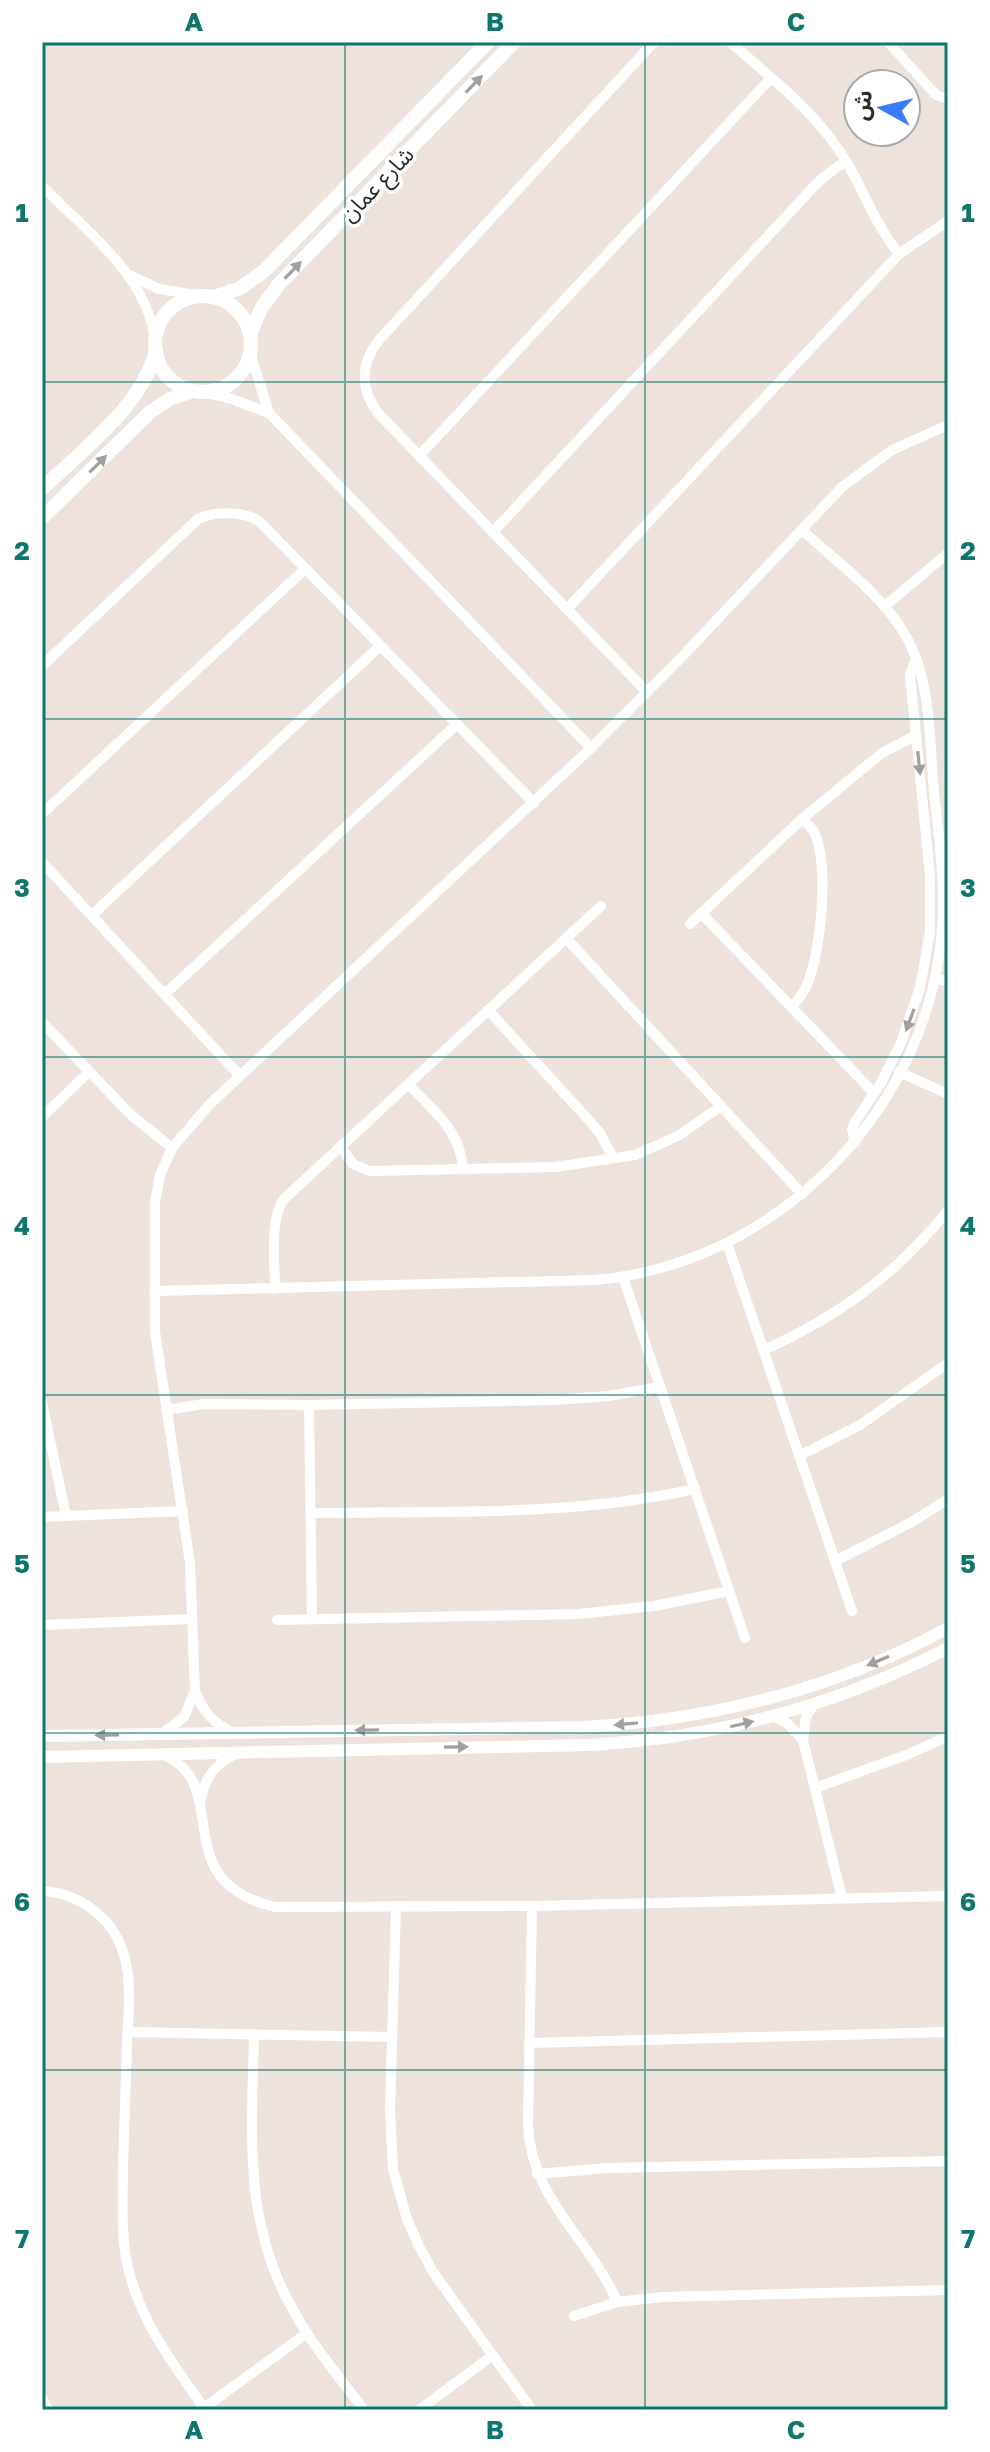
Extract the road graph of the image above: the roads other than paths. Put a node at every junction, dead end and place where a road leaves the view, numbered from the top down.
1 (488, 42) edge
2 (514, 42) edge
3 (654, 42) edge
4 (730, 42) edge
5 (888, 42) edge
6 (771, 78) junction
7 (948, 99) edge
8 (847, 163) junction
9 (42, 186) edge
10 (948, 221) edge
11 (899, 254) junction
12 (128, 273) junction
13 (208, 296) junction
14 (250, 334) junction
15 (156, 345) junction
16 (250, 352) junction
17 (197, 392) junction
18 (269, 413) junction
19 (948, 425) edge
20 (419, 456) junction
21 (42, 489) edge
22 (42, 518) edge
23 (802, 530) junction
24 (493, 532) junction
25 (948, 553) edge
26 (305, 569) junction
27 (884, 607) junction
28 (567, 609) junction
29 (380, 646) junction
30 (916, 659) junction
31 (42, 666) edge
32 (647, 692) junction
33 (457, 724) junction
34 (916, 735) junction
35 (591, 748) junction
36 (534, 803) junction
37 (42, 814) edge
38 (802, 819) junction
39 (42, 862) edge
40 (601, 906) dead end
41 (701, 913) junction
42 (92, 915) junction
43 (690, 924) dead end
44 (566, 938) junction
45 (935, 978) junction
46 (948, 982) edge
47 (165, 994) junction
48 (791, 1007) junction
49 (488, 1010) junction
50 (42, 1022) edge
51 (89, 1072) junction
52 (899, 1072) junction
53 (240, 1076) junction
54 (408, 1084) junction
55 (874, 1093) junction
56 (948, 1094) edge
57 (721, 1106) junction
58 (42, 1117) edge
59 (855, 1143) junction
60 (340, 1146) junction
61 (172, 1148) junction
62 (613, 1158) junction
63 (463, 1169) junction
64 (802, 1194) junction
65 (948, 1210) edge
66 (727, 1243) junction
67 (623, 1277) junction
68 (275, 1289) junction
69 (154, 1291) junction
70 (764, 1350) junction
71 (948, 1363) edge
72 (660, 1387) junction
73 (42, 1402) edge
74 (309, 1405) junction
75 (166, 1410) junction
76 (799, 1456) junction
77 (695, 1489) junction
78 (948, 1499) edge
79 (183, 1511) junction
80 (311, 1513) junction
81 (66, 1516) junction
82 (42, 1517) edge
83 (835, 1561) junction
84 (729, 1591) junction
85 (852, 1611) dead end
86 (192, 1619) junction
87 (312, 1619) junction
88 (277, 1620) dead end
89 (42, 1625) edge
90 (948, 1628) edge
91 (745, 1638) dead end
92 (948, 1648) edge
93 (195, 1691) junction
94 (814, 1704) junction
95 (773, 1716) junction
96 (237, 1733) junction
97 (162, 1734) junction
98 (42, 1736) edge
99 (947, 1737) edge
100 (803, 1740) junction
101 (237, 1753) junction
102 (162, 1754) junction
103 (42, 1757) edge
104 (815, 1788) junction
105 (201, 1801) junction
106 (42, 1891) edge
107 (948, 1896) edge
108 (842, 1898) junction
109 (532, 1906) junction
110 (396, 1907) junction
111 (128, 2032) junction
112 (948, 2032) edge
113 (254, 2034) junction
114 (392, 2037) junction
115 (530, 2043) junction
116 (948, 2161) edge
117 (537, 2174) junction
118 (948, 2290) edge
119 (617, 2302) junction
120 (574, 2316) dead end
121 (307, 2333) junction
122 (493, 2355) junction
123 (42, 2398) edge
124 (202, 2409) edge
125 (48, 2410) edge
126 (364, 2410) edge
127 (419, 2410) edge
128 (532, 2410) edge

1 - 13 main road, شارع عمان
14 -> 2 main road, شارع عمان
3 - 20 street
4 - 6 street
5 - 7 street
6 - 8 street
6 - 20 street
8 - 11 street
8 - 24 street
9 - 12 street
10 - 11 street
11 - 28 street
12 - 13 street
12 - 15 street
13 - 14 main road
13 - 15 main road
14 - 16 main road
15 - 17 main road
15 - 21 main road
16 - 17 main road
16 - 18 street
17 - 18 street
22 -> 17 main road
18 - 35 street
19 - 23 street
20 - 24 street
23 - 27 street
23 - 32 street
24 - 28 street
25 - 27 street
26 - 29 street
26 - 31 street
26 - 37 street
27 - 30 street
28 - 32 street
29 - 33 street
29 - 42 street
30 - 34 street
30 - 45 street
32 - 35 street
33 - 36 street
33 - 47 street
34 - 38 street
34 -> 55 street
35 - 36 street
36 - 53 street
38 - 41 street
38 - 48 street
39 - 42 street
40 - 44 street
41 - 43 street
41 - 48 street
42 - 47 street
44 - 49 street
44 - 57 street
45 - 46 street
45 - 52 street
47 - 53 street
48 - 55 street
49 - 54 street
49 - 62 street
50 - 51 street
51 - 58 street
51 - 61 street
52 - 56 street
52 - 59 street
53 - 61 street
54 - 60 street
54 - 63 street
55 - 59 street
57 - 62 street
57 - 64 street
59 - 64 street
60 - 63 street
60 - 68 street
61 - 69 street
62 - 63 street
64 - 66 street
65 - 70 street
66 - 67 street
66 - 70 street
67 - 68 street
67 - 72 street
68 - 69 street
69 - 75 street
70 - 76 street
71 - 76 street
72 - 74 street
72 - 77 street
73 - 81 street
74 - 75 street
74 - 80 street
75 - 79 street
76 - 83 street
77 - 80 street
77 - 84 street
78 - 83 street
79 - 81 street
79 - 86 street
80 - 87 street
81 - 82 street
83 - 85 street
84 - 87 street
84 - 91 street
86 - 89 street
86 - 93 street
87 - 88 street
90 -> 96 street
92 - 94 street
93 - 96 street
93 - 97 street
94 - 95 street
94 - 100 street
95 - 100 street
101 -> 95 street
96 - 97 street
97 -> 98 street
99 - 104 street
100 - 104 street
101 - 102 street
101 - 105 street
102 - 103 street
102 - 105 street
104 - 108 street
105 - 110 street
106 - 111 street
107 - 108 street
108 - 109 street
109 - 110 street
109 - 115 street
110 - 114 street
111 - 113 street
111 - 124 street
112 - 115 street
113 - 114 street
113 - 121 street
114 - 122 street
115 - 117 street
116 - 117 street
117 - 119 street
118 - 119 street
119 - 120 street
121 - 124 street
121 - 126 street
122 - 127 street
122 - 128 street
123 - 125 street

